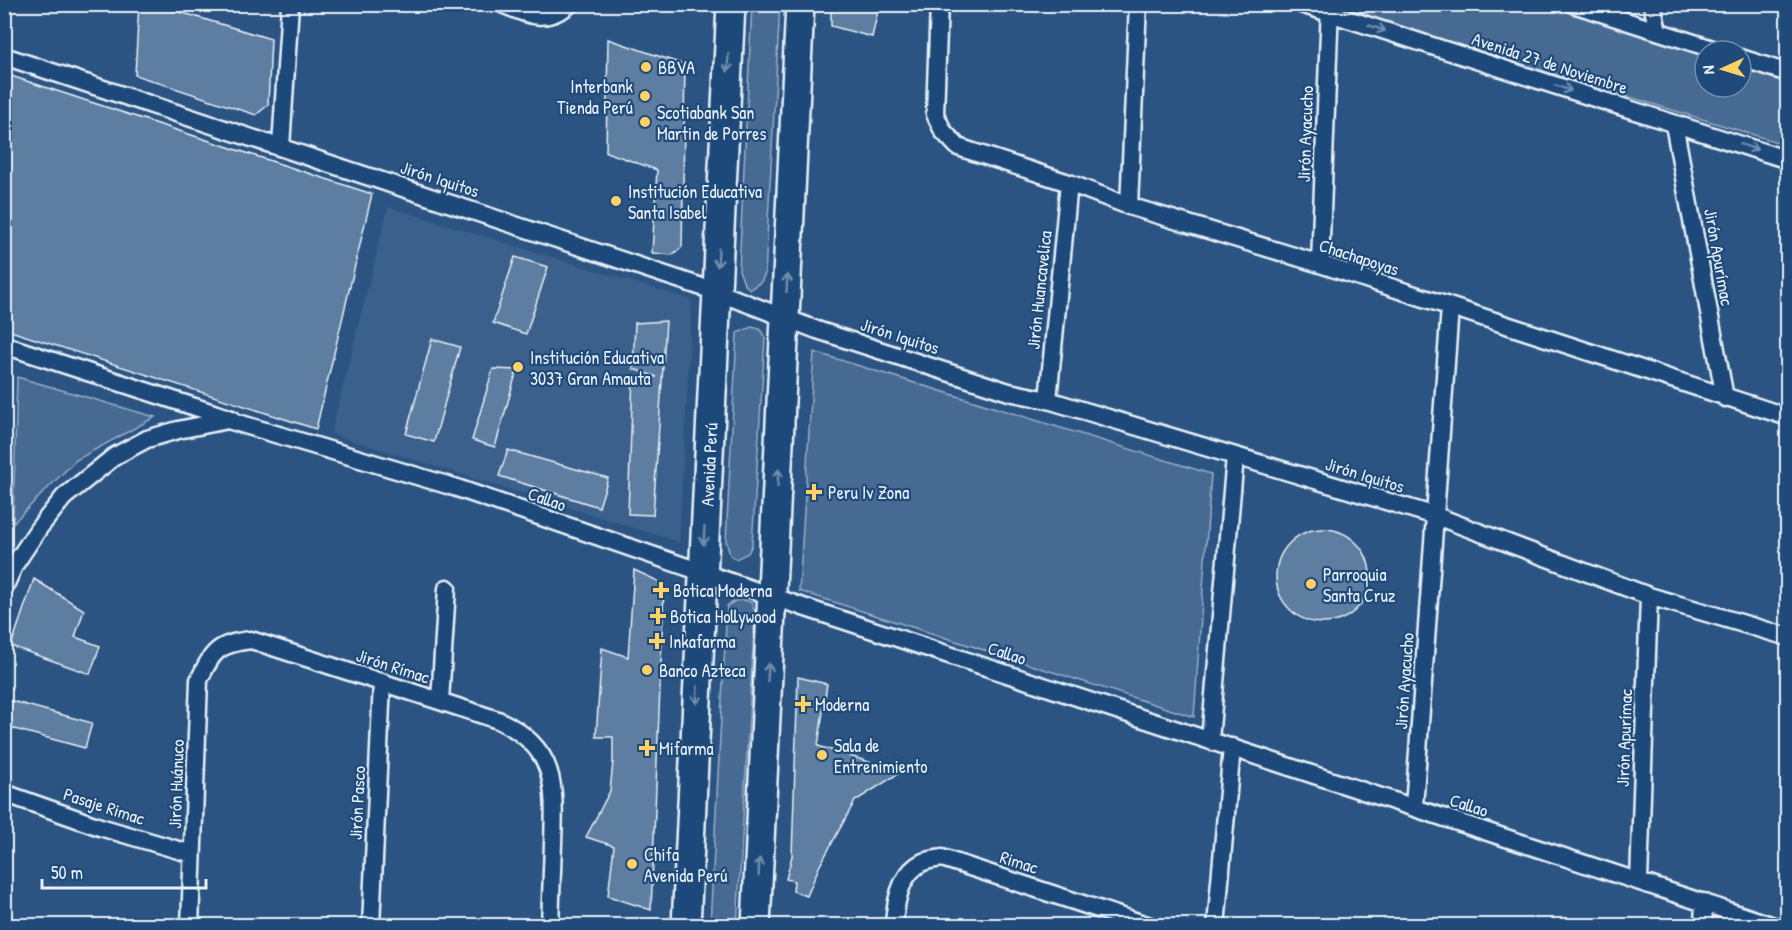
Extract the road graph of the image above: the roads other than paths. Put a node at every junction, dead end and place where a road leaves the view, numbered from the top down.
1 (290, 4) edge
2 (502, 4) edge
3 (570, 4) edge
4 (731, 4) edge
5 (800, 4) edge
6 (939, 4) edge
7 (1138, 4) edge
8 (1301, 4) edge
9 (1573, 4) edge
10 (1652, 4) edge
11 (1329, 9) edge
12 (1658, 32) junction
13 (1693, 43) edge
14 (4, 57) edge
15 (1753, 62) edge
16 (1788, 73) edge
17 (1674, 124) junction
18 (281, 147) junction
19 (1788, 159) edge
20 (1069, 183) junction
21 (1129, 206) junction
22 (1320, 264) junction
23 (717, 292) junction
24 (1450, 307) junction
25 (785, 317) junction
26 (4, 345) edge
27 (1725, 398) junction
28 (1048, 400) junction
29 (1788, 417) edge
30 (285, 436) junction
31 (1235, 457) junction
32 (1436, 516) junction
33 (702, 573) junction
34 (4, 588) edge
35 (447, 588) dead end
36 (772, 594) junction
37 (1649, 596) junction
38 (1788, 637) edge
39 (199, 680) joint
40 (381, 682) junction
41 (440, 701) junction
42 (1210, 740) junction
43 (1232, 747) junction
44 (4, 793) edge
45 (1414, 807) junction
46 (192, 854) junction
47 (1639, 881) junction
48 (1704, 902) junction
49 (1096, 908) junction
50 (190, 926) edge
51 (370, 926) edge
52 (550, 926) edge
53 (686, 926) edge
54 (756, 926) edge
55 (894, 926) edge
56 (1095, 926) edge
57 (1150, 926) edge
58 (1216, 926) edge
59 (1703, 926) edge
60 (1774, 926) edge

1 - 18 street
2 - 3 street
4 -> 23 main road, Avenida Perú
25 -> 5 main road
6 - 20 street, Chachapoyas
7 - 21 street
8 - 11 street, Avenida 27 de Noviembre
9 - 12 street
10 - 12 street
11 -> 17 street, Avenida 27 de Noviembre
11 - 22 street, Jirón Ayacucho
12 - 13 street
14 - 18 street, Jirón Iquitos
15 - 16 street
17 -> 19 street, Avenida 27 de Noviembre
17 - 27 street, Jirón Apurímac
18 - 23 street, Jirón Iquitos
20 - 21 street, Chachapoyas
20 - 28 street, Jirón Huancavelica
21 - 22 street, Chachapoyas
22 - 24 street, Chachapoyas
23 - 25 street, Jirón Iquitos
23 -> 33 main road, Avenida Perú
24 - 27 street, Chachapoyas
24 - 32 street, Jirón Ayacucho
25 - 28 street, Jirón Iquitos
36 -> 25 main road
26 - 30 street
27 - 29 street, Chachapoyas
28 - 31 street, Jirón Iquitos
30 - 33 street, Callao
30 - 34 street, Callao
31 - 32 street, Jirón Iquitos
31 - 42 street
32 - 37 street, Jirón Iquitos
32 - 45 street, Jirón Ayacucho
33 - 36 street, Callao
33 -> 53 main road, Avenida Perú
35 - 41 street
36 - 42 street, Callao
54 -> 36 main road
37 - 38 street, Jirón Iquitos
37 - 47 street, Jirón Apurímac
39 - 40 street, Jirón Rímac
39 - 46 street, Jirón Huánuco
40 - 41 street, Jirón Rímac
40 - 51 street, Jirón Pasco
41 - 52 street, Jirón Rímac
42 - 43 street, Callao
43 - 45 street, Callao
43 - 58 street
44 - 46 street, Pasaje Rimac
45 - 47 street, Callao
46 - 50 street, Jirón Huánuco
47 - 48 street, Callao
48 - 59 street
48 - 60 street, Callao
49 - 55 street, Rimac
49 - 56 street
49 - 57 street, Rimac

